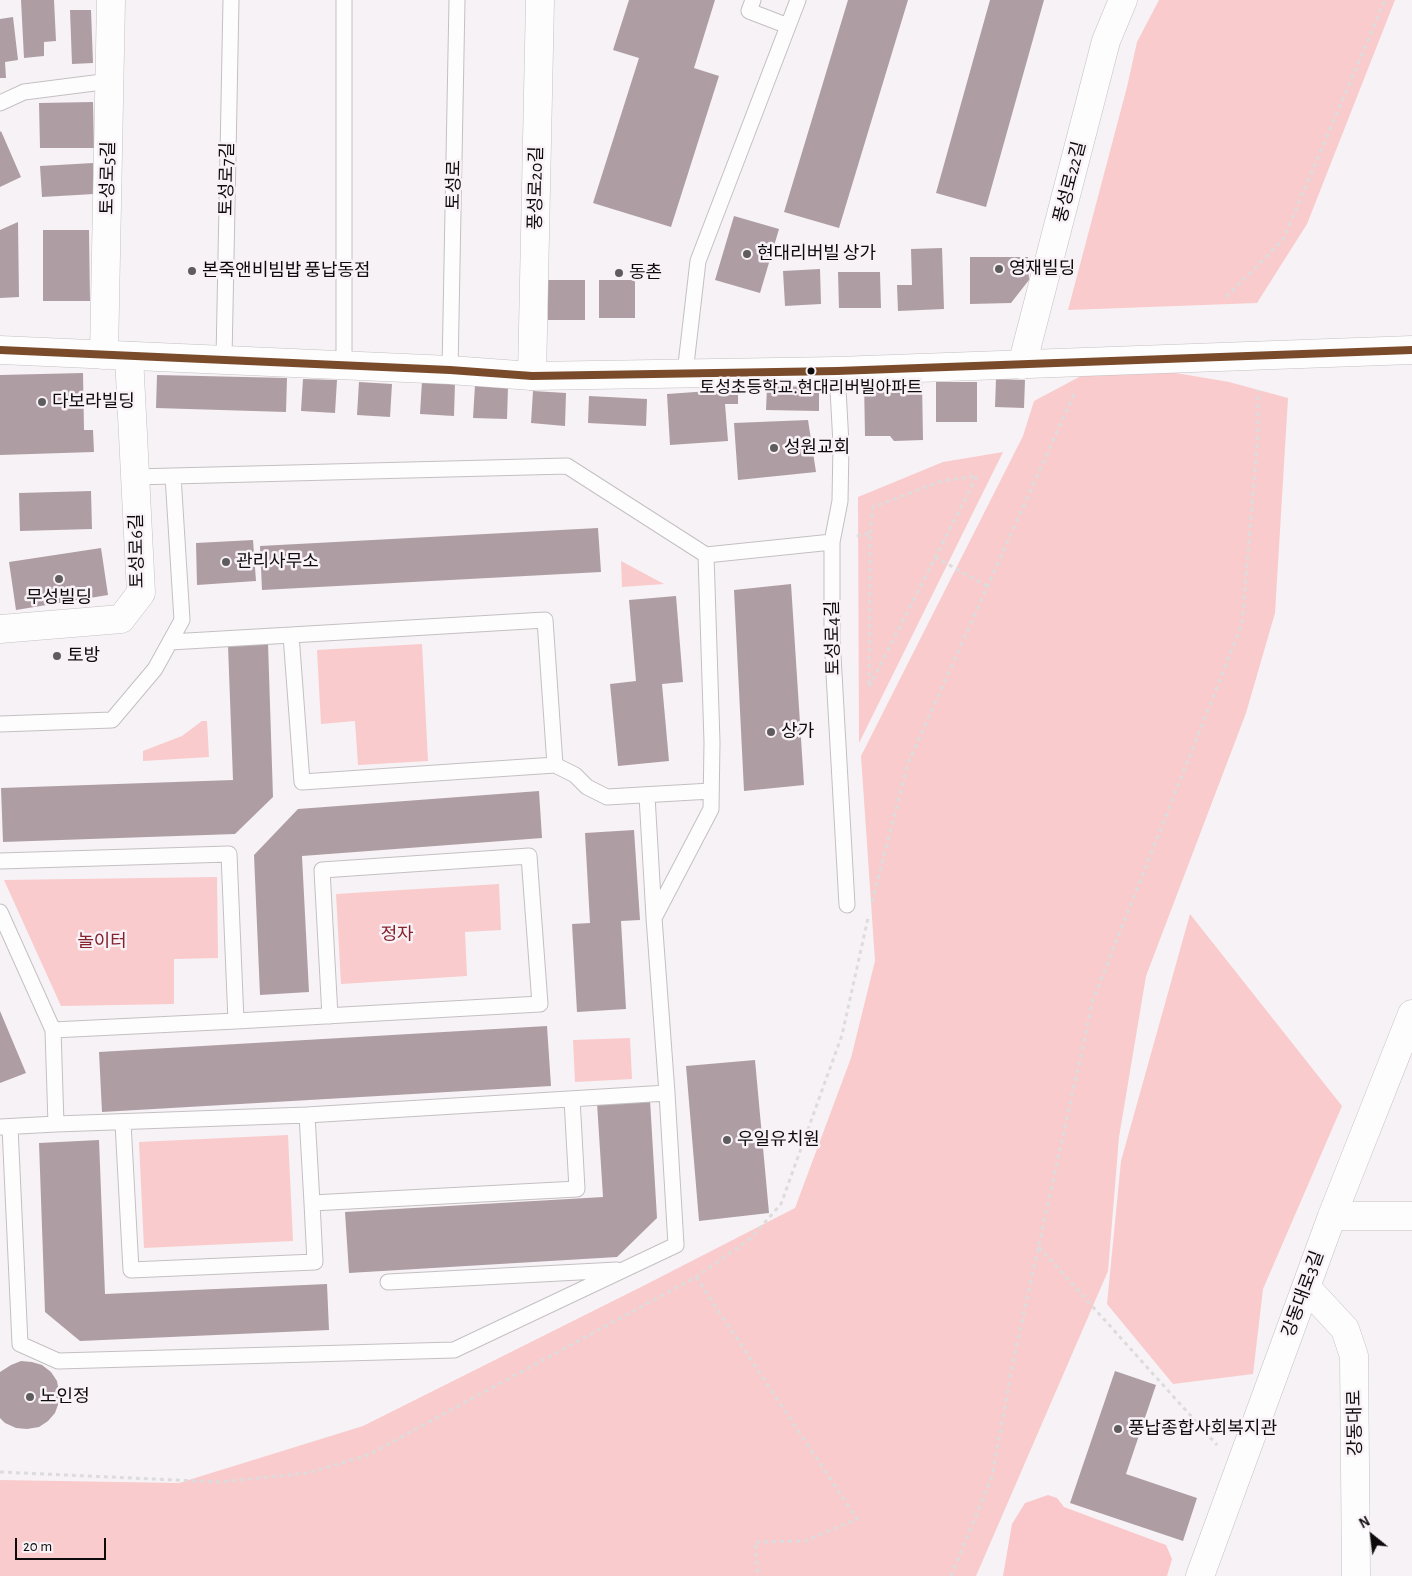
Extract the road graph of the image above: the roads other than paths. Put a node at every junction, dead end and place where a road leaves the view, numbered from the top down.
1 (112, 0) edge
2 (231, 0) edge
3 (344, 0) edge
4 (457, 0) edge
5 (540, 0) edge
6 (753, 0) edge
7 (798, 0) edge
8 (1122, 0) edge
9 (788, 26) junction
10 (110, 81) junction
11 (0, 103) edge
12 (0, 350) edge
13 (1412, 350) edge
14 (116, 355) junction
15 (224, 359) junction
16 (1022, 365) junction
17 (344, 366) junction
18 (450, 370) junction
19 (837, 371) junction
20 (685, 373) junction
21 (532, 376) junction
22 (173, 476) junction
23 (134, 477) junction
24 (832, 542) junction
25 (706, 555) junction
26 (0, 628) edge
27 (291, 635) junction
28 (170, 642) junction
29 (0, 724) edge
30 (555, 765) junction
31 (711, 791) junction
32 (647, 796) junction
33 (0, 861) edge
34 (847, 905) dead end
35 (0, 912) edge
36 (654, 918) junction
37 (1412, 1014) edge
38 (330, 1016) junction
39 (236, 1021) junction
40 (53, 1030) junction
41 (666, 1093) junction
42 (572, 1099) junction
43 (307, 1115) junction
44 (123, 1123) junction
45 (56, 1124) junction
46 (5, 1127) edge
47 (312, 1203) junction
48 (1332, 1216) junction
49 (1412, 1216) edge
50 (623, 1270) junction
51 (388, 1282) dead end
52 (1306, 1287) junction
53 (1200, 1576) edge
54 (1356, 1576) edge

1 - 10 street, 토성로5길
2 - 15 lane, 토성로7길
3 - 17 lane
4 - 18 lane, 토성로
5 - 21 street, 풍성로20길
6 - 9 lane
7 - 9 lane
8 - 16 street, 풍성로22길
9 - 20 lane
10 - 11 lane
10 - 14 street, 토성로5길
12 - 14 street
13 - 16 street
14 - 15 street
14 - 23 street, 토성로6길
15 - 17 street
16 - 19 street
17 - 18 street
18 - 21 street
19 - 20 street
19 - 24 lane, 토성로4길
20 - 21 street
22 - 23 lane
22 - 25 lane
22 - 28 lane
23 - 26 street, 토성로6길
24 - 25 lane
24 - 34 lane, 토성로4길
25 - 31 lane
27 - 28 lane
27 - 30 lane
27 - 30 lane
28 - 29 lane
30 - 32 lane
31 - 32 lane
31 - 36 lane
32 - 36 lane
33 - 39 lane
35 - 40 lane
36 - 41 lane
37 - 48 street, 강동대로3길
38 - 38 lane
38 - 39 lane
39 - 40 lane
40 - 45 lane
41 - 42 lane
41 - 50 lane
42 - 43 lane
42 - 47 lane
43 - 44 lane
43 - 47 lane
44 - 45 lane
44 - 47 lane
45 - 46 lane
46 - 50 lane
48 - 49 street
48 - 52 street, 강동대로3길
50 - 51 lane
52 - 53 street, 강동대로3길
52 - 54 street, 강동대로

